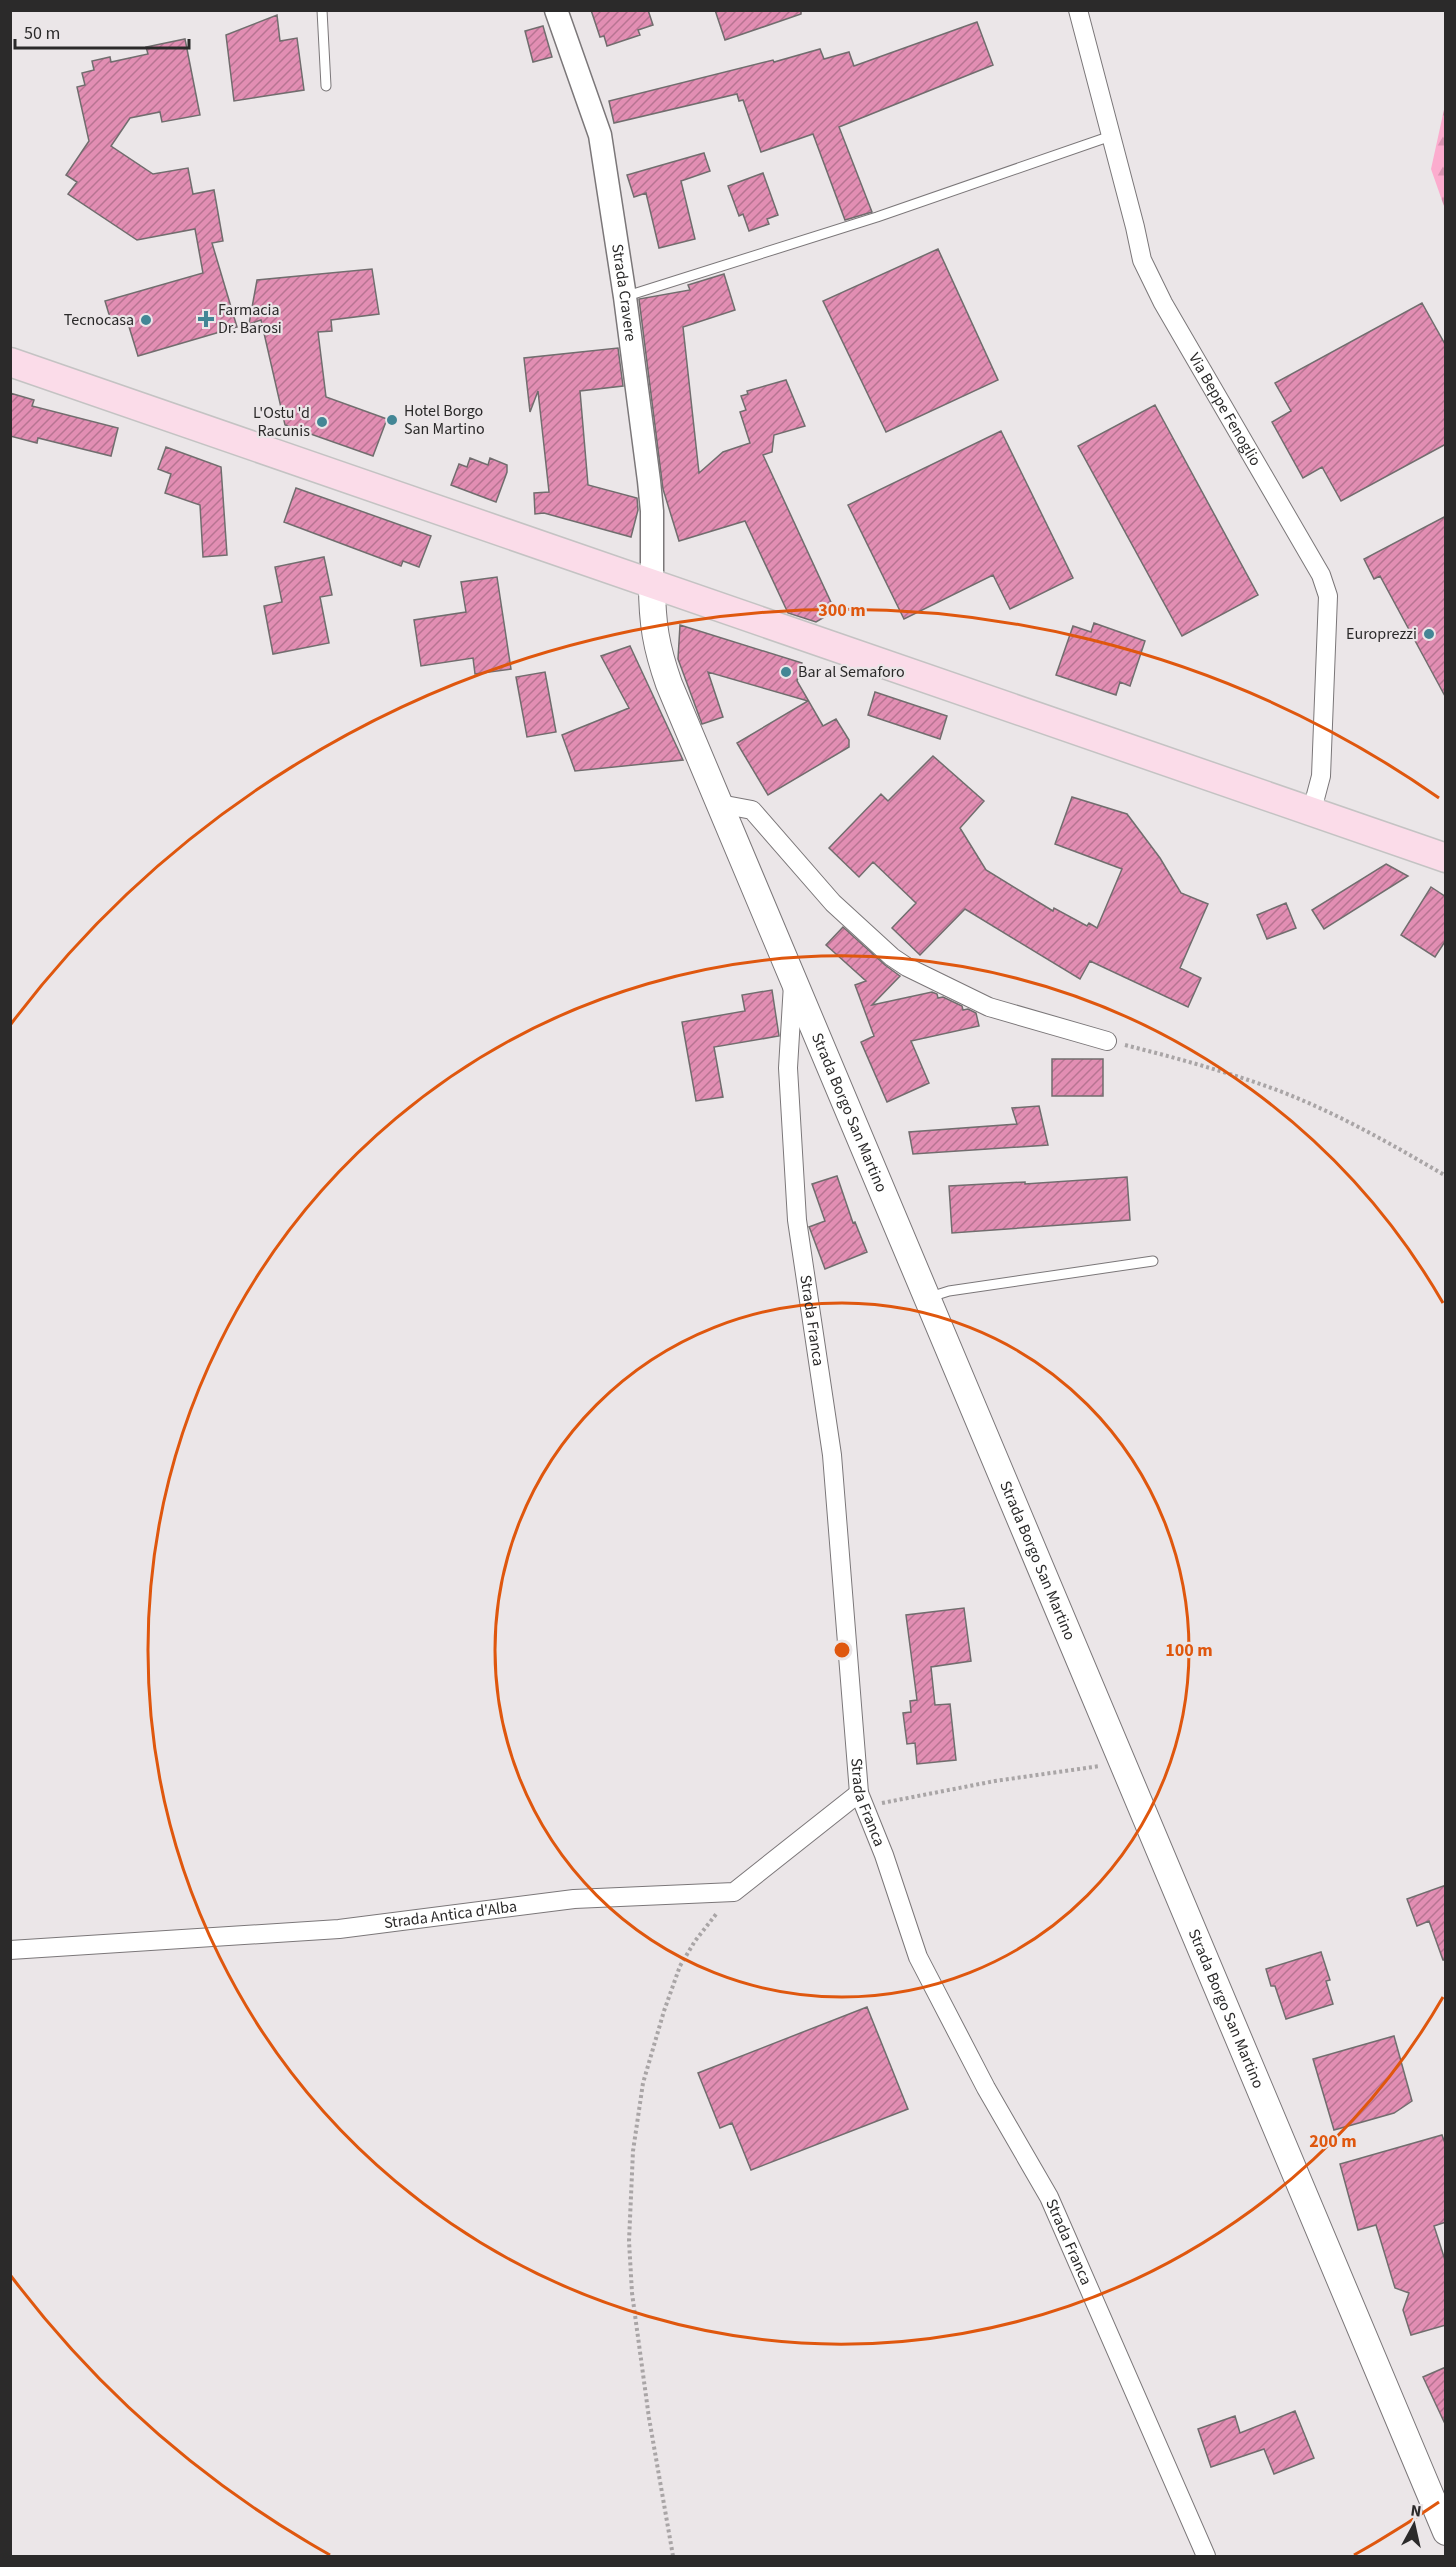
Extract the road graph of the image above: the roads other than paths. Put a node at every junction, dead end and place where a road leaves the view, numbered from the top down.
1 (322, 10) edge
2 (556, 10) edge
3 (1078, 10) edge
4 (326, 86) dead end
5 (1111, 136) junction
6 (625, 297) junction
7 (10, 362) edge
8 (652, 584) junction
9 (720, 804) junction
10 (1312, 810) junction
11 (1446, 858) edge
12 (793, 979) junction
13 (1107, 1041) road end
14 (1153, 1261) dead end
15 (928, 1297) junction
16 (862, 1800) junction
17 (10, 1950) edge
18 (1446, 2532) edge
19 (1206, 2556) edge

1 - 4 lane
2 - 6 street, Strada Cravere
3 - 5 street, Via Beppe Fenoglio
5 - 6 lane
5 - 10 street, Via Beppe Fenoglio
6 - 8 street, Strada Cravere
7 - 8 main road
8 - 9 main road, Strada Borgo San Martino
8 - 10 main road
9 - 12 main road, Strada Borgo San Martino
9 - 13 street
10 - 11 main road
12 - 15 main road, Strada Borgo San Martino
12 - 16 street, Strada Franca
14 - 15 lane
15 - 18 main road, Strada Borgo San Martino
16 - 17 street, Strada Antica d'Alba
16 - 19 street, Strada Franca

